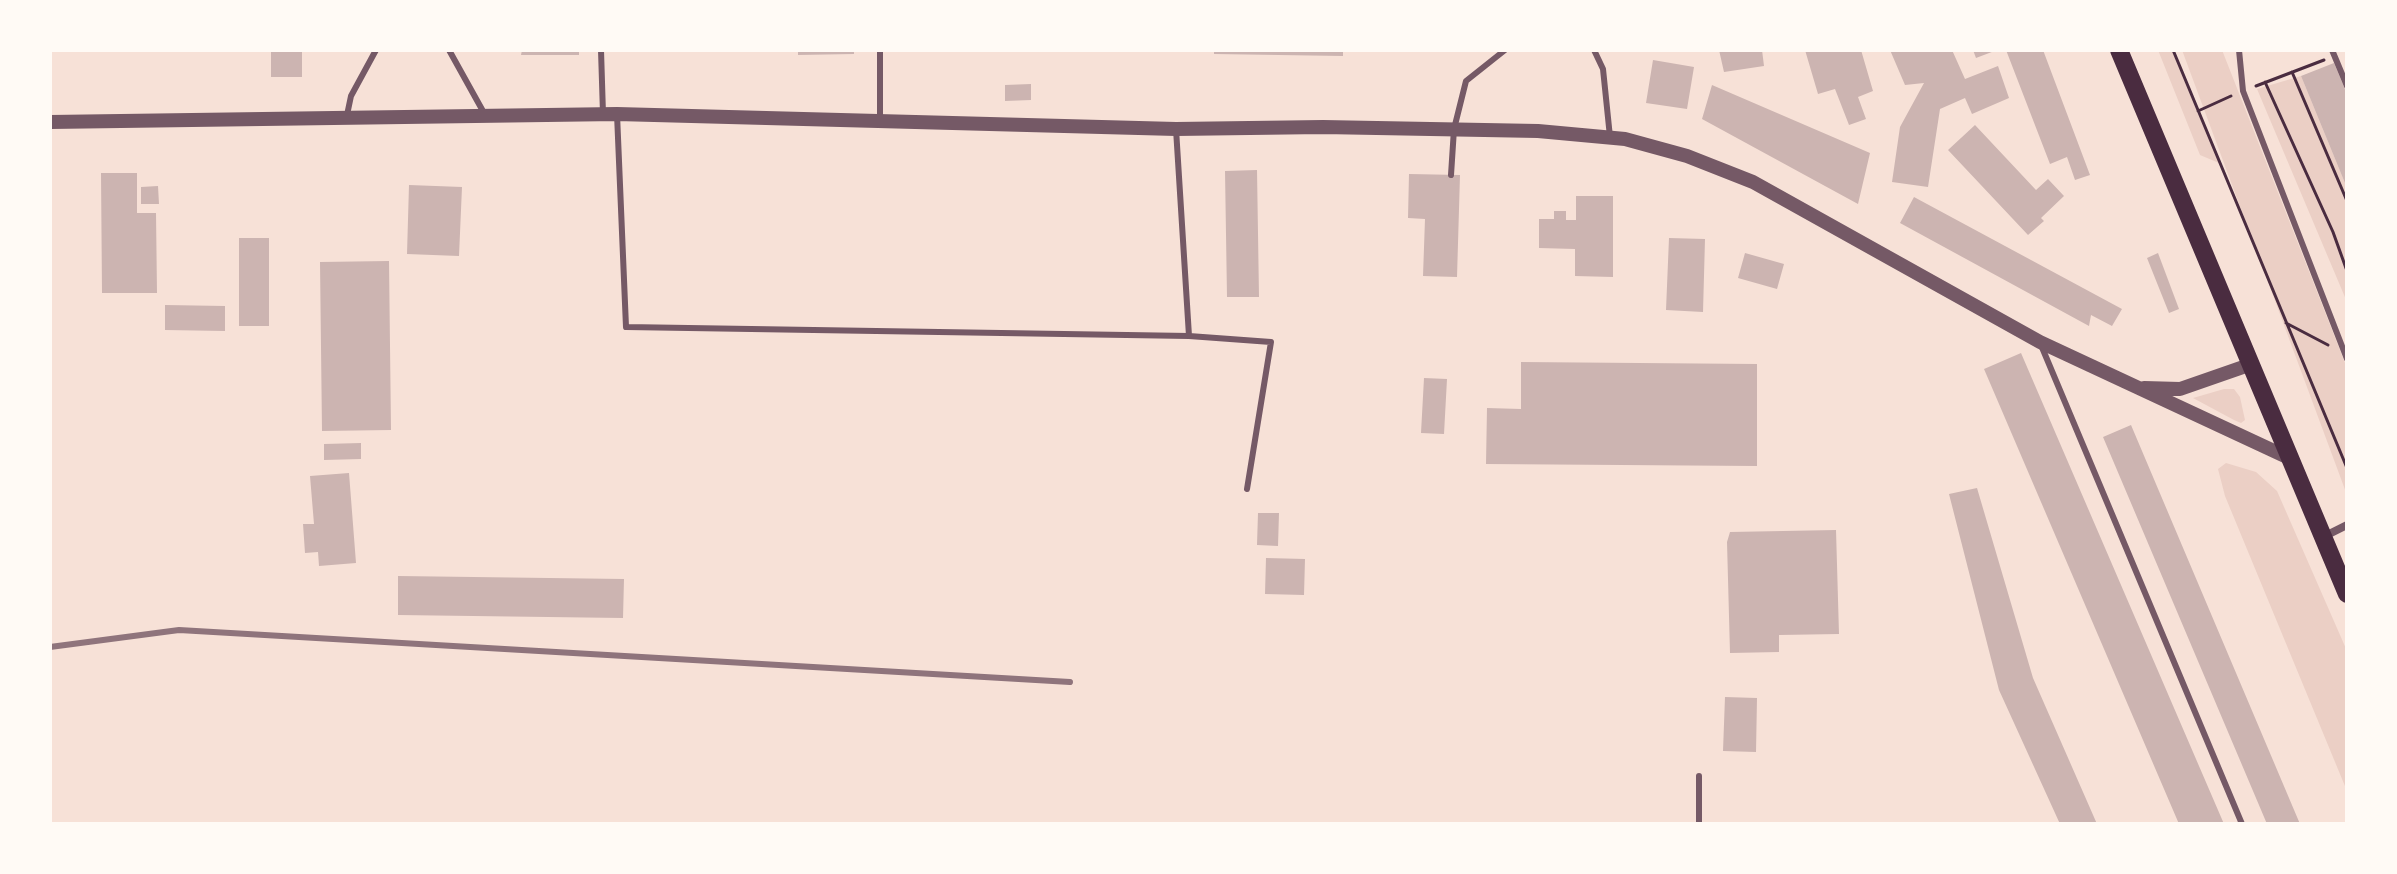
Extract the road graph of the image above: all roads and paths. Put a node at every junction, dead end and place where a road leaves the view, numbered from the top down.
1 (376, 50) edge
2 (449, 50) edge
3 (601, 50) edge
4 (880, 50) edge
5 (1505, 50) edge
6 (1594, 50) edge
7 (2119, 50) edge
8 (2173, 50) edge
9 (2239, 50) edge
10 (2333, 53) edge
11 (2292, 72) junction
12 (2265, 82) junction
13 (2347, 86) edge
14 (2243, 91) junction
15 (2198, 111) junction
16 (610, 114) junction
17 (486, 116) junction
18 (346, 118) junction
19 (880, 121) junction
20 (50, 122) edge
21 (1176, 129) junction
22 (1454, 129) junction
23 (1610, 137) junction
24 (1451, 175) dead end
25 (2347, 201) edge
26 (2347, 271) edge
27 (2286, 323) junction
28 (1189, 336) junction
29 (2040, 342) junction
30 (2346, 357) edge
31 (2249, 365) junction
32 (2136, 388) junction
33 (2289, 458) junction
34 (2347, 468) edge
35 (1247, 489) dead end
36 (2347, 525) edge
37 (2322, 537) junction
38 (2347, 594) edge
39 (1699, 776) dead end
40 (1699, 824) edge
41 (2242, 824) edge

1 - 18 lane
2 - 17 lane
3 - 16 lane
4 - 19 lane
5 - 22 lane
6 - 23 lane
7 - 31 main road
8 - 15 path
9 - 14 lane
10 - 11 path
10 - 13 lane
11 - 12 path
11 - 25 path
12 - 14 path
12 - 26 path
14 - 15 path
14 - 30 lane
15 - 27 path
16 - 17 street
16 - 19 street
16 - 28 lane
17 - 18 street
18 - 20 street
19 - 21 street
21 - 22 street
21 - 28 lane
22 - 23 street
22 - 24 lane
23 - 29 street
27 - 30 path
27 - 34 path
28 - 35 lane
29 - 32 street
29 - 41 lane
31 - 32 street
31 - 33 main road
32 - 33 street
33 - 37 main road
36 - 37 street
37 - 38 main road
39 - 40 lane

